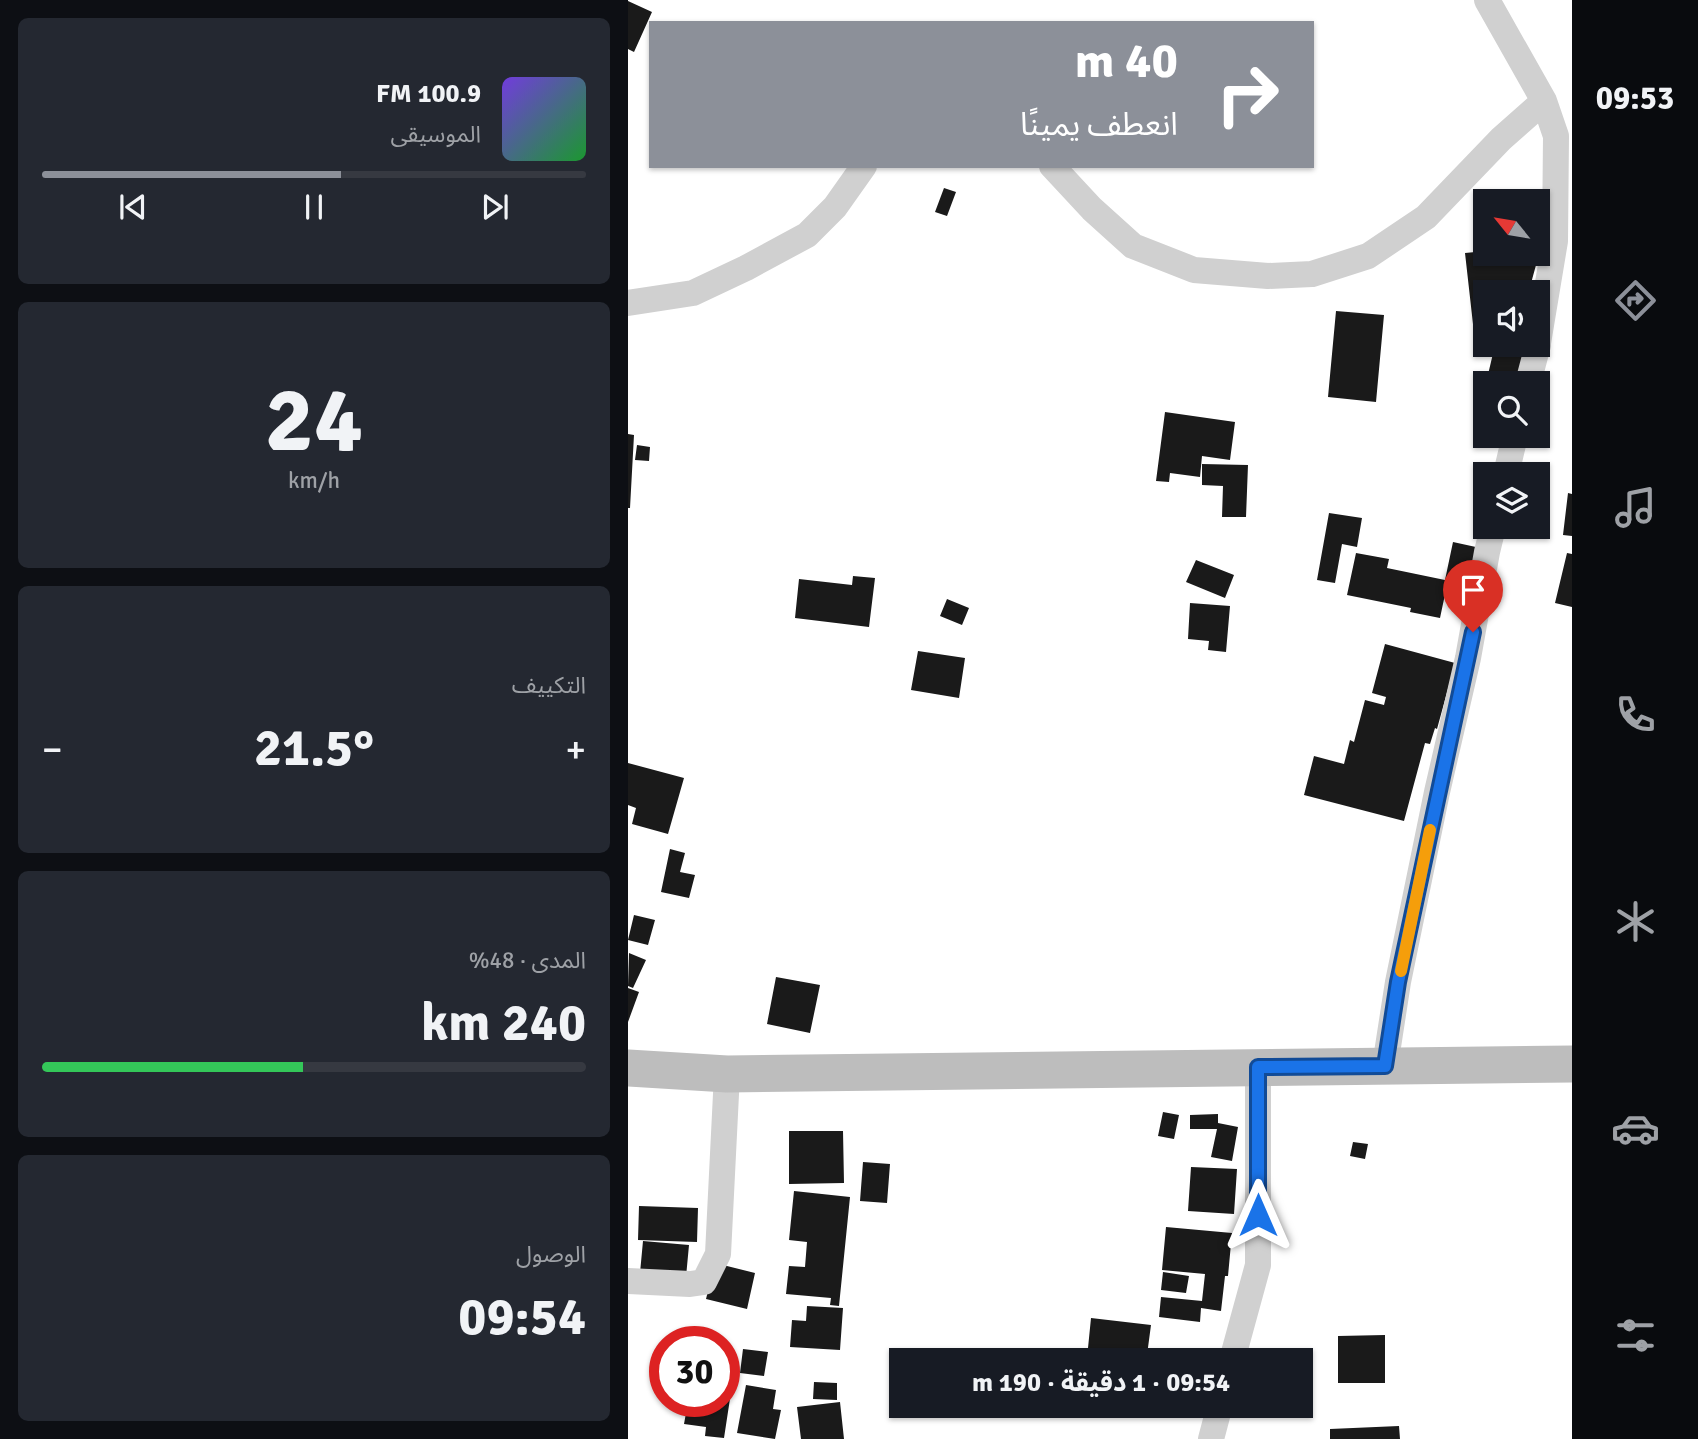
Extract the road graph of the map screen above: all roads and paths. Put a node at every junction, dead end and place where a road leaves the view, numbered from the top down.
1 (1487, 0) edge
2 (1544, 101) junction
3 (863, 168) edge
4 (1054, 168) edge
5 (1549, 280) edge
6 (628, 303) edge
7 (1490, 539) edge
8 (1572, 1064) edge
9 (1385, 1066) junction
10 (1258, 1067) junction
11 (628, 1068) edge
12 (727, 1074) junction
13 (628, 1280) edge
14 (1235, 1348) edge
15 (1217, 1418) edge
16 (1211, 1439) edge

1 - 2 street
2 - 4 street
2 - 5 street
3 - 6 street
7 - 9 street
8 - 9 main road
9 - 10 main road
10 - 12 main road
10 - 14 street
11 - 12 main road
12 - 13 street
15 - 16 street

